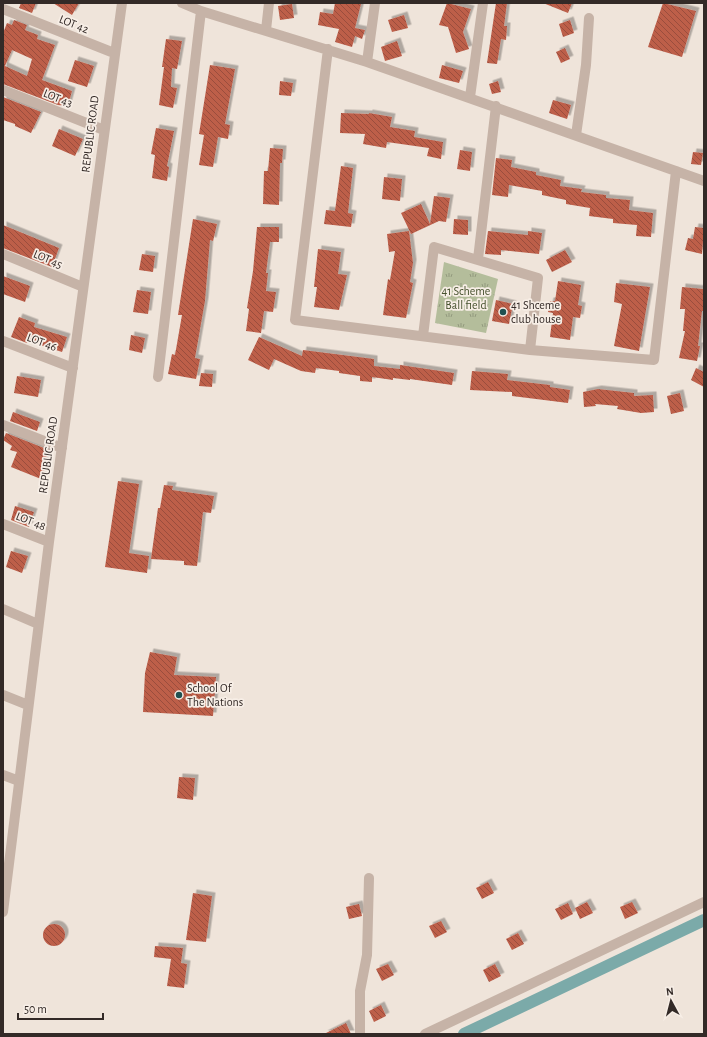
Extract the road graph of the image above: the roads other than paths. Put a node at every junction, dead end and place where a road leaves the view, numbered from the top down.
1 (122, 3) edge
2 (182, 3) edge
3 (269, 3) edge
4 (375, 3) edge
5 (483, 3) edge
6 (3, 9) edge
7 (202, 11) junction
8 (589, 18) dead end
9 (266, 30) junction
10 (328, 49) junction
11 (114, 53) junction
12 (367, 62) junction
13 (3, 90) edge
14 (470, 97) junction
15 (496, 106) junction
16 (104, 130) junction
17 (576, 135) junction
18 (676, 171) junction
19 (704, 180) edge
20 (3, 254) edge
21 (478, 259) junction
22 (83, 287) junction
23 (423, 336) junction
24 (3, 341) edge
25 (530, 350) junction
26 (72, 368) junction
27 (158, 377) dead end
28 (3, 425) edge
29 (62, 448) junction
30 (3, 524) edge
31 (49, 542) junction
32 (3, 609) edge
33 (38, 624) junction
34 (3, 695) edge
35 (28, 705) junction
36 (3, 775) edge
37 (19, 781) junction
38 (369, 878) dead end
39 (704, 902) edge
40 (3, 912) edge
41 (360, 1034) edge
42 (425, 1034) edge

1 - 11 street, REPUBLIC ROAD
2 - 7 street
3 - 9 street
4 - 12 street
5 - 14 street
6 - 11 street, LOT 42
7 - 9 street
7 - 27 street
8 - 17 street
9 - 10 street
10 - 12 street
10 - 23 street
11 - 16 street, REPUBLIC ROAD
12 - 14 street
13 - 16 street, LOT 43
14 - 15 street
15 - 17 street
15 - 21 street
16 - 22 street, REPUBLIC ROAD
17 - 18 street
18 - 19 street
18 - 25 street
20 - 22 street, LOT 45
21 - 23 street
21 - 25 street
22 - 26 street, REPUBLIC ROAD
23 - 25 street
24 - 26 street, LOT 46
26 - 29 street, REPUBLIC ROAD
28 - 29 street
29 - 31 street, REPUBLIC ROAD
30 - 31 street, LOT 48
31 - 33 street, REPUBLIC ROAD
32 - 33 street
33 - 35 street, REPUBLIC ROAD
34 - 35 street
35 - 37 street, REPUBLIC ROAD
36 - 37 street
37 - 40 street, REPUBLIC ROAD
38 - 41 street
39 - 42 street

